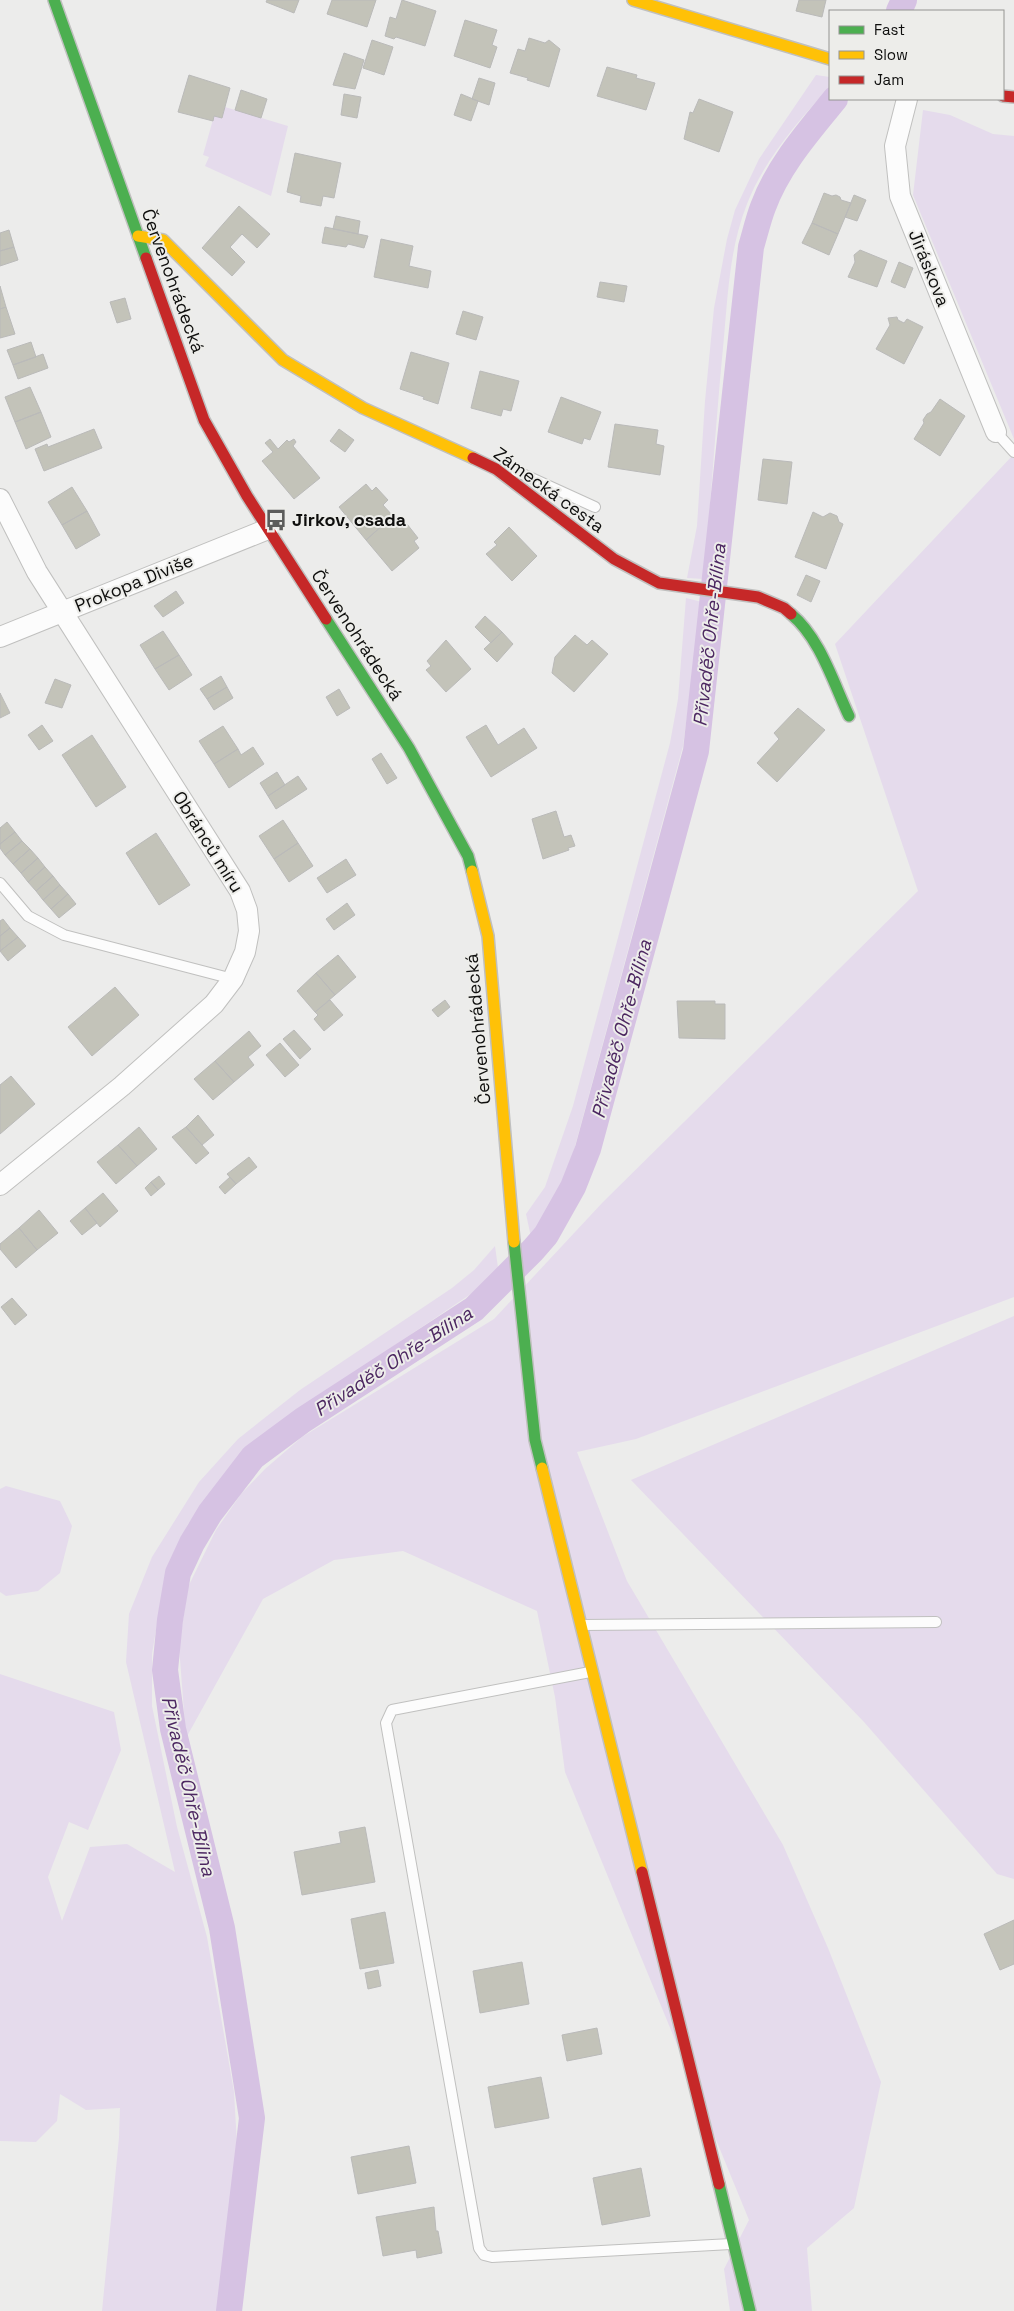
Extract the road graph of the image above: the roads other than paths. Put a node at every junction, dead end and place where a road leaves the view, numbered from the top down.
1 (54, 0) edge
2 (633, 0) edge
3 (829, 59) edge
4 (907, 100) edge
5 (138, 236) junction
6 (996, 432) joint
7 (1014, 452) edge
8 (496, 469) junction
9 (0, 499) edge
10 (595, 507) dead end
11 (268, 529) junction
12 (62, 612) junction
13 (0, 637) edge
14 (849, 716) dead end
15 (0, 883) edge
16 (233, 978) junction
17 (0, 1186) edge
18 (936, 1622) dead end
19 (580, 1625) junction
20 (592, 1672) junction
21 (734, 2244) junction
22 (750, 2311) edge

1 - 5 street, Červenohrádecká
2 - 3 street
4 - 6 street, Jiráskova
5 - 8 street, Zámecká cesta
5 - 11 street, Červenohrádecká
6 - 7 lane
8 - 10 lane
8 - 14 street, Zámecká cesta
9 - 12 street, Obránců míru
11 - 12 street, Prokopa Diviše
11 - 19 street, Červenohrádecká
12 - 13 street, Prokopa Diviše
12 - 16 street, Obránců míru
15 - 16 lane
16 - 17 street, Obránců míru
18 - 19 lane
19 - 20 street, Červenohrádecká
20 - 21 street, Červenohrádecká
20 - 21 lane
21 - 22 street, Červenohrádecká

